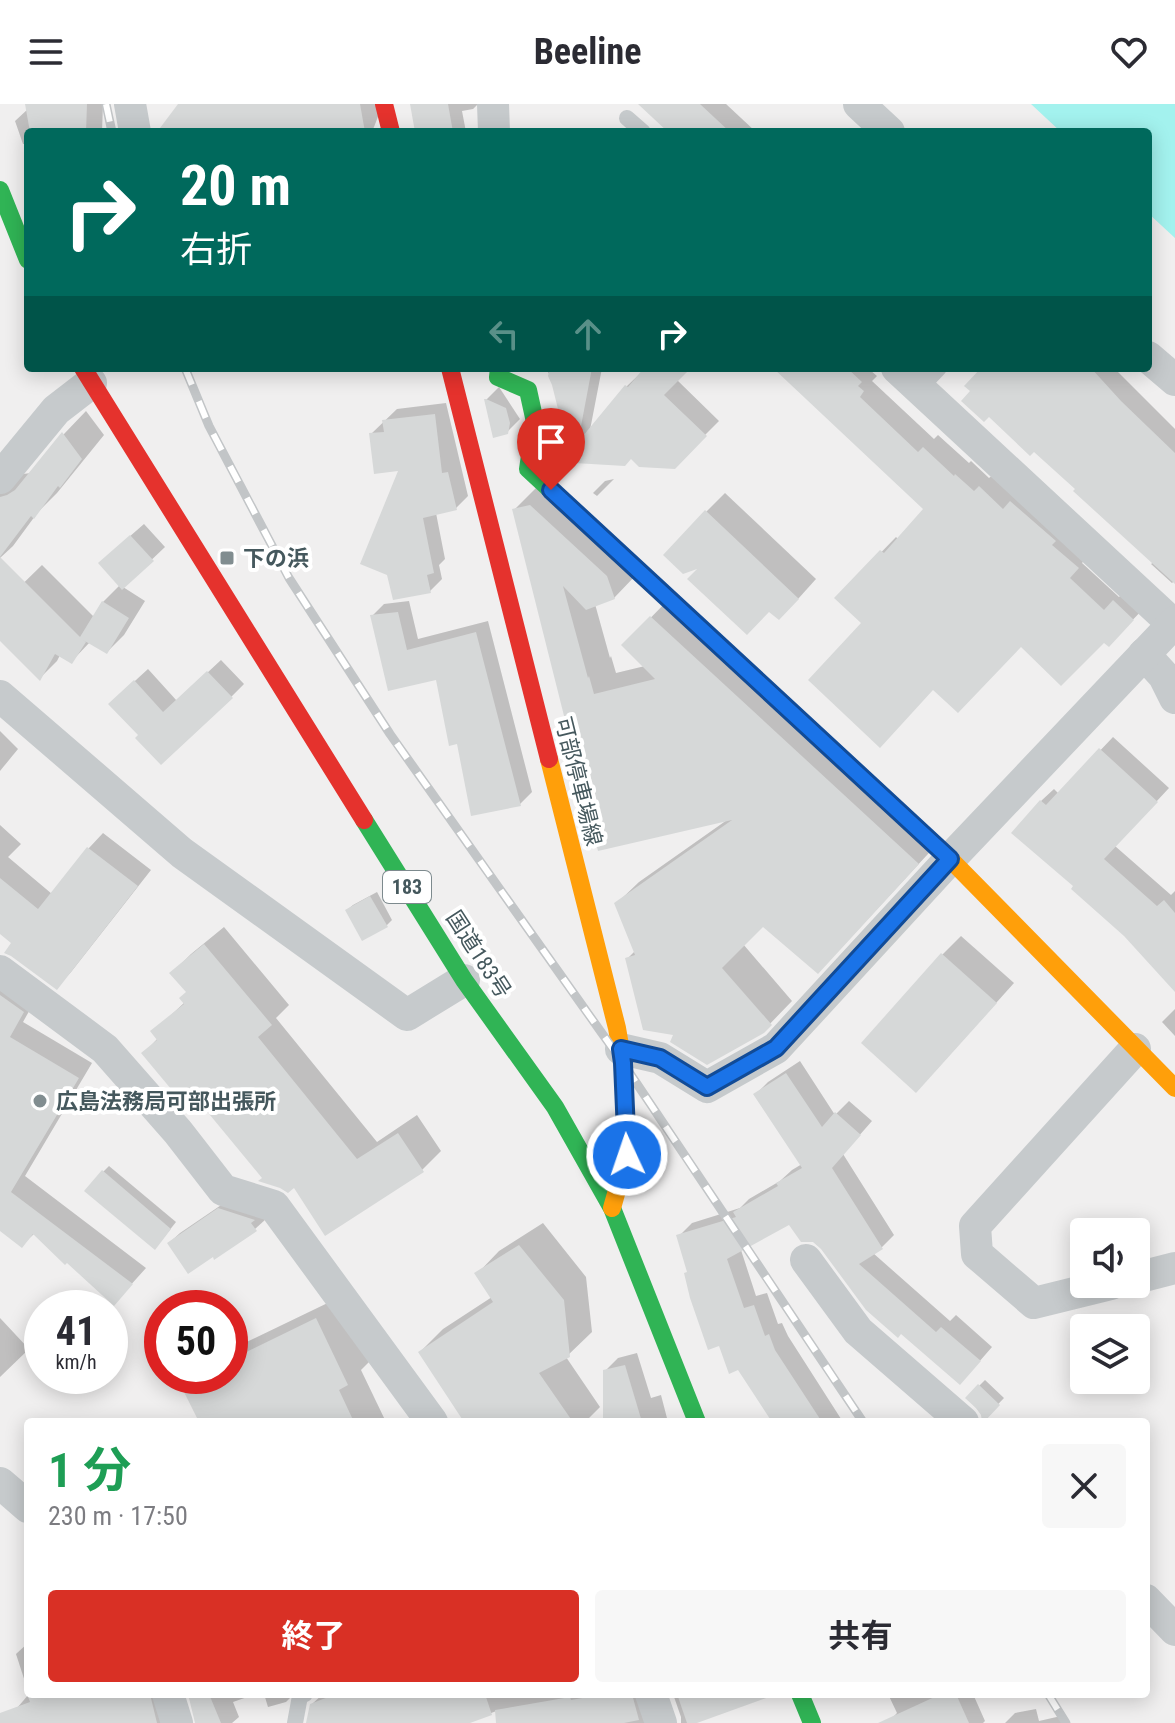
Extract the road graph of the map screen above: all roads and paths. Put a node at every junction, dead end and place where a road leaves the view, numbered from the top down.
1 (130, 104) edge
2 (384, 104) edge
3 (493, 104) edge
4 (859, 104) edge
5 (627, 118) dead end
6 (134, 128) edge
7 (390, 128) edge
8 (494, 128) edge
9 (638, 128) edge
10 (885, 128) edge
11 (0, 190) edge
12 (24, 250) edge
13 (1152, 360) edge
14 (451, 372) edge
15 (499, 372) edge
16 (918, 375) edge
17 (87, 376) edge
18 (1175, 380) edge
19 (0, 478) edge
20 (1174, 623) edge
21 (1144, 654) junction
22 (0, 696) edge
23 (1175, 698) edge
24 (950, 859) junction
25 (0, 971) edge
26 (464, 980) junction
27 (621, 1049) junction
28 (1135, 1049) junction
29 (1175, 1088) edge
30 (612, 1208) junction
31 (806, 1260) dead end
32 (1175, 1268) edge
33 (1150, 1274) edge
34 (1070, 1294) edge
35 (429, 1418) edge
36 (695, 1418) edge
37 (958, 1418) edge
38 (0, 1483) edge
39 (24, 1504) edge
40 (1150, 1604) edge
41 (1175, 1630) edge
42 (169, 1698) edge
43 (300, 1698) edge
44 (652, 1698) edge
45 (802, 1698) edge
46 (177, 1723) edge
47 (295, 1723) edge
48 (661, 1723) edge
49 (812, 1723) edge

1 - 6 street
2 - 7 main road
3 - 8 street
4 - 10 street
5 - 9 lane
11 - 12 main road
13 - 18 street
14 - 27 main road, 可部停車場線
15 - 24 main road
16 - 20 street
17 - 19 street
17 - 26 main road, 国道183号 / 183
20 - 21 street
21 - 23 street
21 - 24 street
22 - 26 street
24 - 27 street
24 - 28 main road
25 - 35 street
26 - 30 main road, 国道183号 / 183
27 - 30 main road, 可部停車場線
28 - 29 main road
28 - 34 street
30 - 36 main road, 国道183号 / 183
31 - 37 street
32 - 33 street
38 - 39 street
40 - 41 street
42 - 46 street
43 - 47 lane
44 - 48 street
45 - 49 main road

